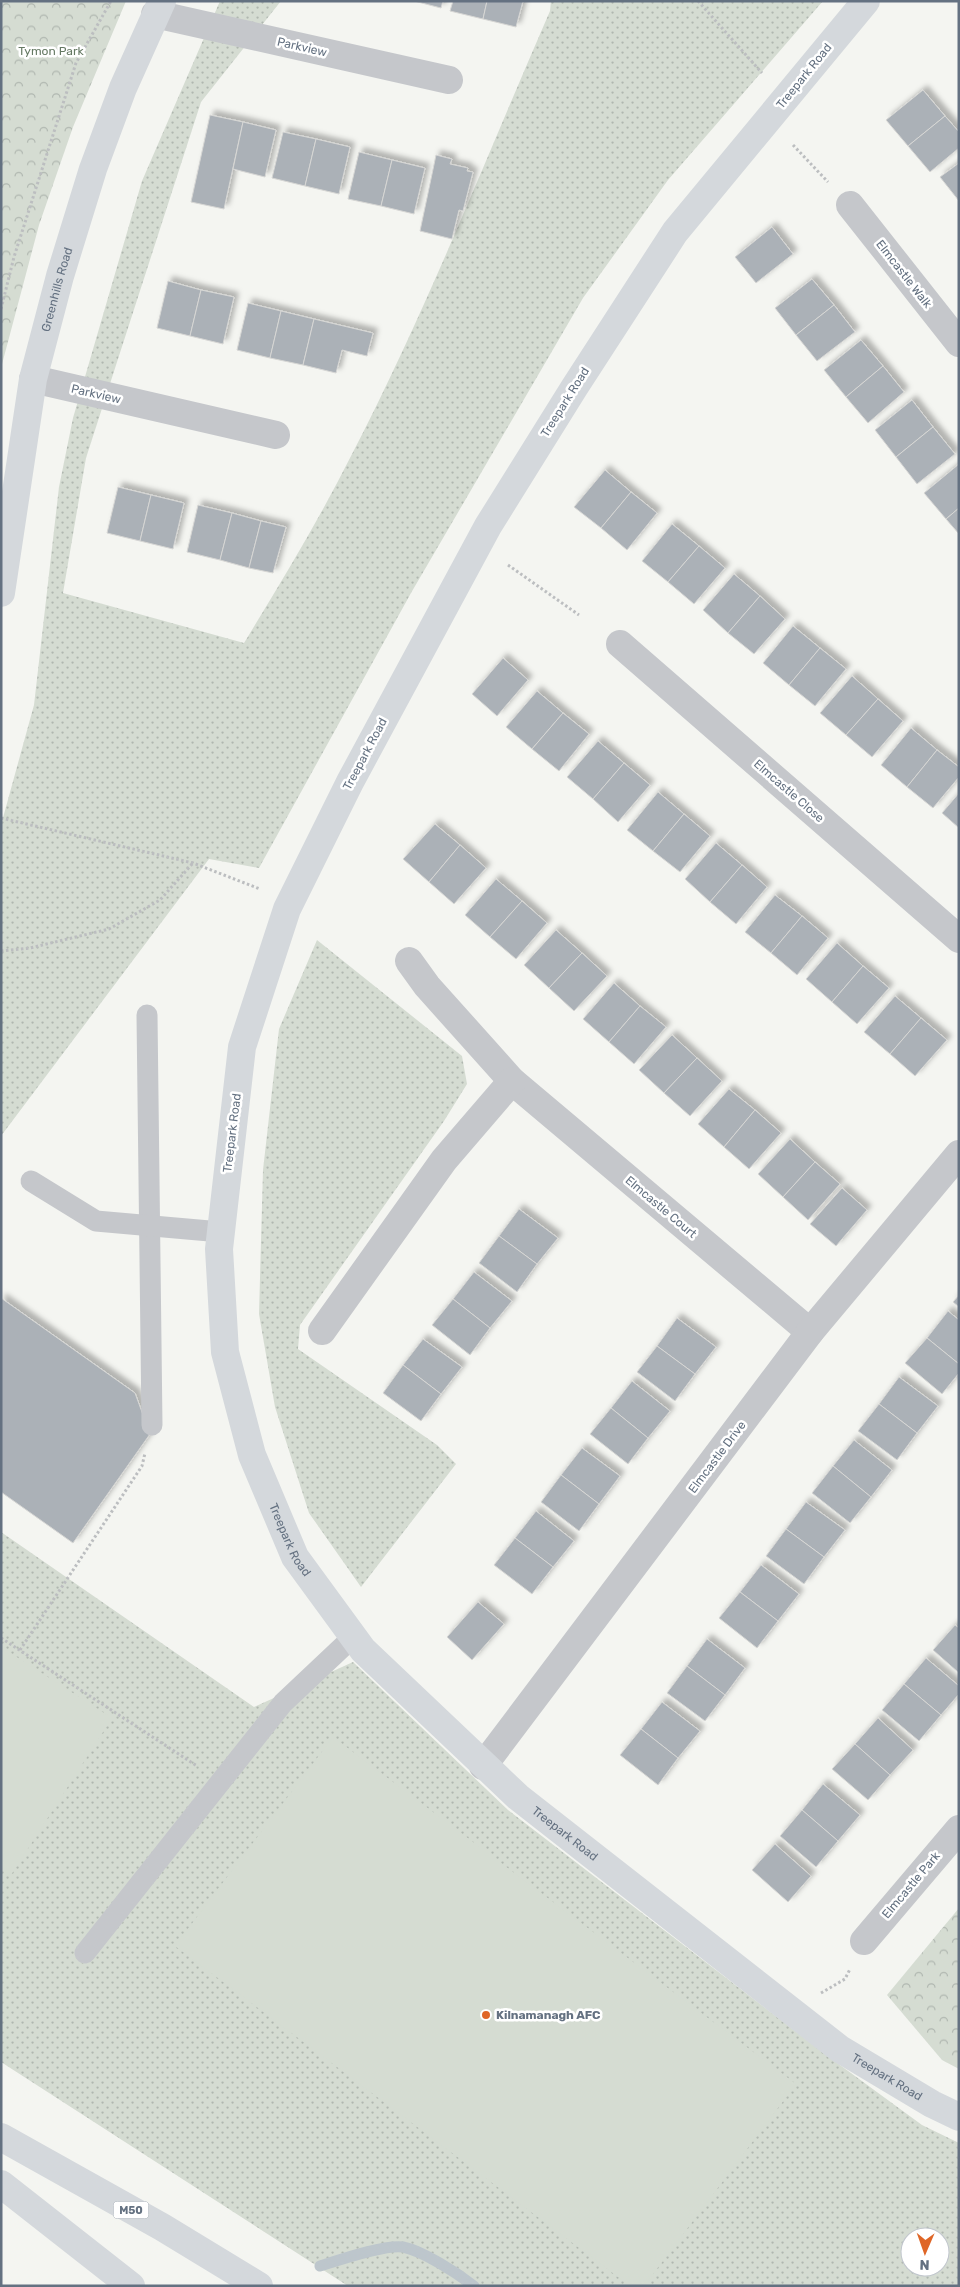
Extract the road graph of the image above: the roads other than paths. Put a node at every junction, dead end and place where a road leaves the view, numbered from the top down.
1 (866, 1) edge
2 (158, 7) edge
3 (449, 80) dead end
4 (842, 196) road end
5 (959, 343) edge
6 (33, 379) junction
7 (276, 435) dead end
8 (1, 593) edge
9 (620, 644) dead end
10 (959, 938) edge
11 (409, 961) dead end
12 (147, 1015) dead end
13 (512, 1081) junction
14 (959, 1154) edge
15 (31, 1181) dead end
16 (149, 1226) junction
17 (220, 1232) junction
18 (322, 1331) dead end
19 (810, 1332) junction
20 (152, 1425) road end
21 (353, 1637) junction
22 (483, 1766) junction
23 (959, 1829) edge
24 (864, 1942) road end
25 (84, 1953) dead end
26 (959, 2117) edge
27 (1, 2136) edge
28 (1, 2184) edge
29 (131, 2286) edge
30 (260, 2286) edge

1 - 17 main road, Treepark Road
2 - 3 street, Parkview
2 - 6 main road, Greenhills Road
4 - 5 street, Elmcastle Walk
6 - 7 street, Parkview
6 - 8 main road, Greenhills Road
9 - 10 street, Elmcastle Close
11 - 13 street, Elmcastle Court
12 - 16 lane
13 - 18 street
13 - 19 street, Elmcastle Court
14 - 19 street, Elmcastle Drive
15 - 16 lane
16 - 17 lane
16 - 20 lane
17 - 21 main road, Treepark Road
19 - 22 street, Elmcastle Drive
21 - 22 main road, Treepark Road
21 - 25 lane
22 - 26 main road, Treepark Road
23 - 24 street, Elmcastle Park
27 - 30 main road, M50
28 - 29 main road

